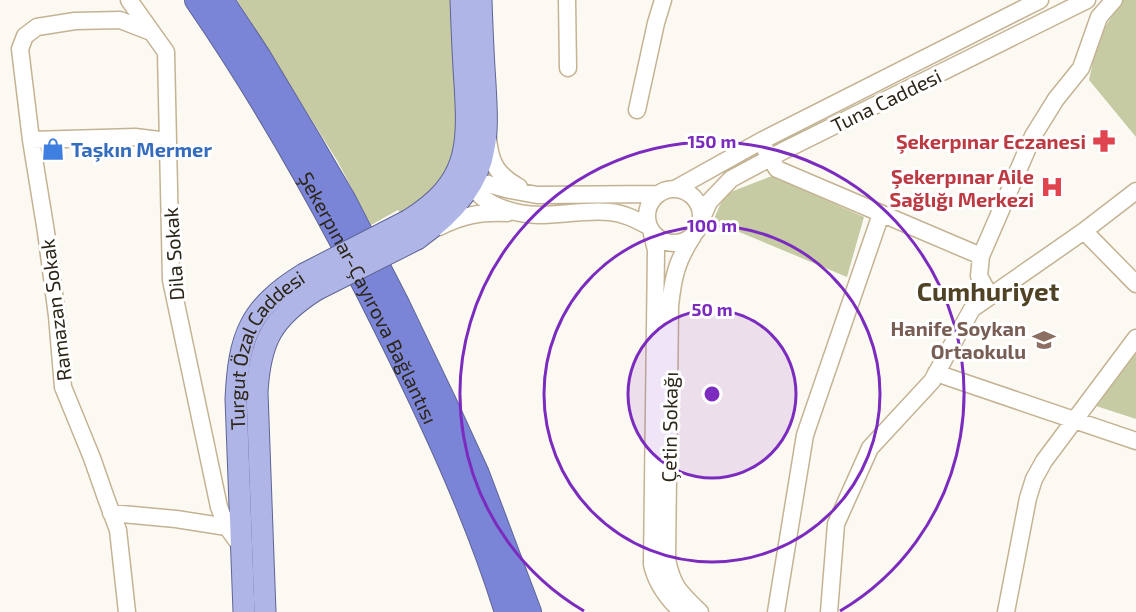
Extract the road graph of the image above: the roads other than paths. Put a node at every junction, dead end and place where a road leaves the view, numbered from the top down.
1 (129, 0) edge
2 (197, 0) edge
3 (221, 0) edge
4 (461, 0) edge
5 (481, 0) edge
6 (567, 0) edge
7 (663, 0) edge
8 (1040, 0) edge
9 (1088, 0) edge
10 (1114, 0) edge
11 (151, 32) junction
12 (568, 68) dead end
13 (466, 99) junction
14 (637, 110) dead end
15 (486, 115) junction
16 (32, 140) junction
17 (168, 141) junction
18 (761, 141) junction
19 (770, 158) junction
20 (471, 184) junction
21 (675, 189) junction
22 (1136, 191) edge
23 (549, 194) junction
24 (658, 194) junction
25 (437, 200) junction
26 (529, 214) junction
27 (881, 214) junction
28 (701, 219) junction
29 (413, 229) junction
30 (650, 230) junction
31 (1084, 231) junction
32 (693, 236) junction
33 (981, 256) junction
34 (310, 282) junction
35 (1136, 284) edge
36 (990, 296) junction
37 (1136, 338) edge
38 (936, 373) junction
39 (1074, 420) junction
40 (1136, 441) edge
41 (111, 513) junction
42 (227, 527) junction
43 (240, 545) junction
44 (670, 599) edge
45 (127, 612) edge
46 (243, 612) edge
47 (265, 612) edge
48 (507, 612) edge
49 (529, 612) edge
50 (682, 612) edge
51 (700, 612) edge
52 (776, 612) edge
53 (829, 612) edge
54 (1006, 612) edge

1 - 11 street, Dila Sokak
2 - 48 highway, Şekerpınar-Çayırova Bağlantısı
3 - 49 highway, Şekerpınar-Çayırova Bağlantısı
4 - 13 main road, Turgut Özal Caddesi
5 - 15 main road, Turgut Özal Caddesi
6 - 12 street
7 - 14 street
8 - 18 street, Tuna Caddesi
9 - 19 street, Tuna Caddesi
10 - 33 street
11 - 16 street, Ramazan Sokak
11 - 17 street, Dila Sokak
13 - 20 street
13 - 25 main road, Turgut Özal Caddesi
15 - 20 main road, Turgut Özal Caddesi
15 - 23 street
16 - 17 street
16 - 41 street, Ramazan Sokak
17 - 42 street, Dila Sokak
18 - 19 street
18 - 21 street, Tuna Caddesi
19 - 27 street
19 - 28 street, Tuna Caddesi
20 - 23 street
20 - 25 street
20 - 26 street
20 - 29 main road, Turgut Özal Caddesi
21 - 24 street
21 - 28 street
22 - 31 street
23 - 24 street
24 - 30 street
25 - 29 main road, Turgut Özal Caddesi
26 - 29 street
26 - 30 street
27 - 33 street
27 - 52 street
28 - 32 street
29 - 34 main road, Turgut Özal Caddesi, bridge
30 - 32 street
30 - 44 street
31 - 35 street
31 - 36 street
32 - 44 street, Çetin Sokağı
33 - 36 street
34 - 43 main road, Turgut Özal Caddesi
34 - 47 main road, Turgut Özal Caddesi
36 - 38 street
37 - 39 street
38 - 39 street
38 - 53 street
39 - 40 street
39 - 54 street
41 - 42 street
41 - 45 street, Ramazan Sokak
42 - 43 street, Dila Sokak
43 - 46 main road, Turgut Özal Caddesi
44 - 50 street
44 - 51 street, Çetin Sokağı

